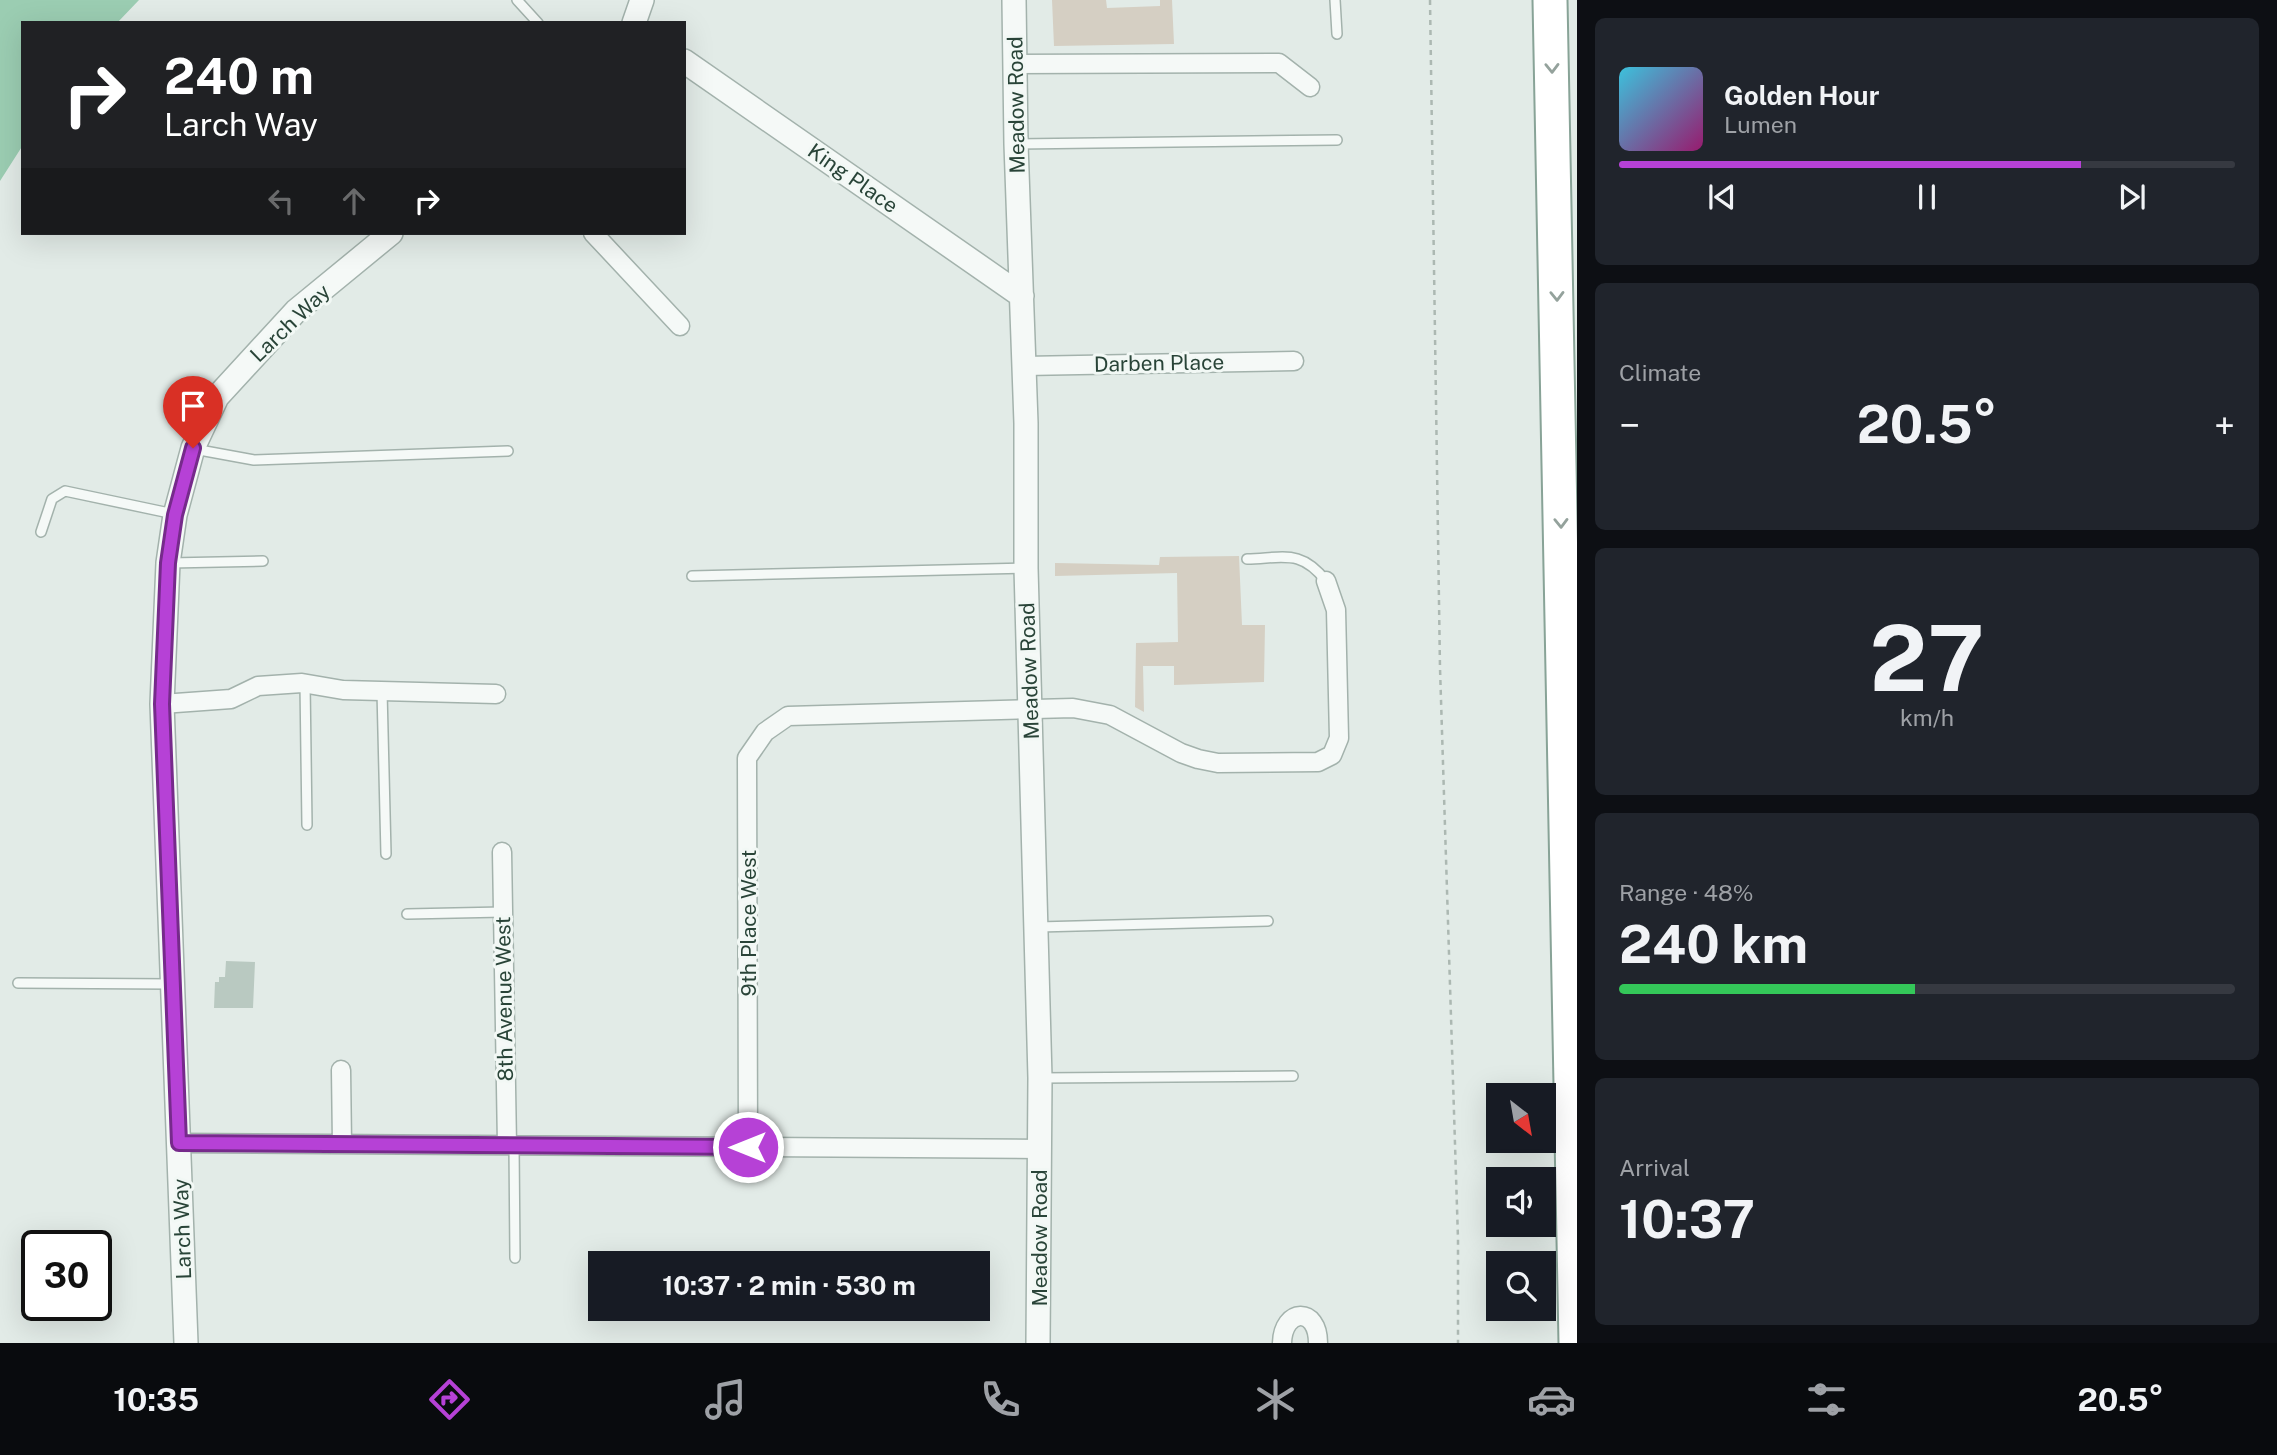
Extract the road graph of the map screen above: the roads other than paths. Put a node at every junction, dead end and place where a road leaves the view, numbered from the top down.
1 (517, 0) edge
2 (642, 0) edge
3 (1014, 0) edge
4 (1335, 0) edge
5 (1550, 0) edge
6 (536, 21) edge
7 (635, 21) edge
8 (1337, 34) dead end
9 (686, 62) edge
10 (1014, 64) junction
11 (1310, 87) dead end
12 (1337, 140) dead end
13 (1016, 144) junction
14 (389, 235) edge
15 (595, 235) edge
16 (1022, 296) junction
17 (680, 326) dead end
18 (1294, 361) dead end
19 (1024, 366) junction
20 (193, 448) junction
21 (509, 451) dead end
22 (175, 515) junction
23 (41, 532) dead end
24 (1247, 559) dead end
25 (263, 561) dead end
26 (168, 563) junction
27 (1026, 568) junction
28 (692, 576) dead end
29 (1326, 581) joint
30 (305, 683) junction
31 (382, 691) junction
32 (496, 694) dead end
33 (162, 704) junction
34 (1031, 709) junction
35 (307, 825) dead end
36 (502, 852) dead end
37 (386, 854) dead end
38 (503, 912) junction
39 (407, 915) dead end
40 (1268, 921) dead end
41 (1036, 927) junction
42 (18, 983) dead end
43 (173, 985) junction
44 (341, 1070) dead end
45 (1293, 1076) dead end
46 (1040, 1079) junction
47 (179, 1143) junction
48 (342, 1144) junction
49 (510, 1145) junction
50 (748, 1147) junction
51 (1040, 1149) junction
52 (515, 1258) dead end
53 (186, 1343) edge
54 (1038, 1343) edge
55 (1282, 1343) edge
56 (1318, 1343) edge
57 (1576, 1343) edge

1 - 6 lane
2 - 7 street
3 - 10 street, Meadow Road
4 - 8 lane
5 -> 57 highway
9 - 16 street, King Place
10 - 11 street
10 - 13 street, Meadow Road
12 - 13 lane
13 - 16 street, Meadow Road
14 - 20 street, Larch Way
15 - 17 street
16 - 19 street, Meadow Road
18 - 19 street, Darben Place
19 - 27 street, Meadow Road
20 - 21 lane
20 - 22 street, Larch Way
22 - 23 lane
22 - 26 street, Larch Way
24 - 29 lane
25 - 26 lane
26 - 33 street, Larch Way
27 - 28 lane
27 - 34 street, Meadow Road
29 - 34 street
30 - 31 street
30 - 33 street
30 - 35 lane
31 - 32 street
31 - 37 lane
33 - 43 street, Larch Way
34 - 41 street, Meadow Road
34 - 50 street, 9th Place West
36 - 38 street, 8th Avenue West
38 - 39 lane
38 - 49 street, 8th Avenue West
40 - 41 lane
41 - 46 street, Meadow Road
42 - 43 lane
43 - 47 street, Larch Way
44 - 48 street
45 - 46 lane
46 - 51 street, Meadow Road
47 - 48 street
47 - 53 street, Larch Way
48 - 49 street
49 - 50 street
49 - 52 lane
50 - 51 street
51 - 54 street, Meadow Road
55 - 56 street

